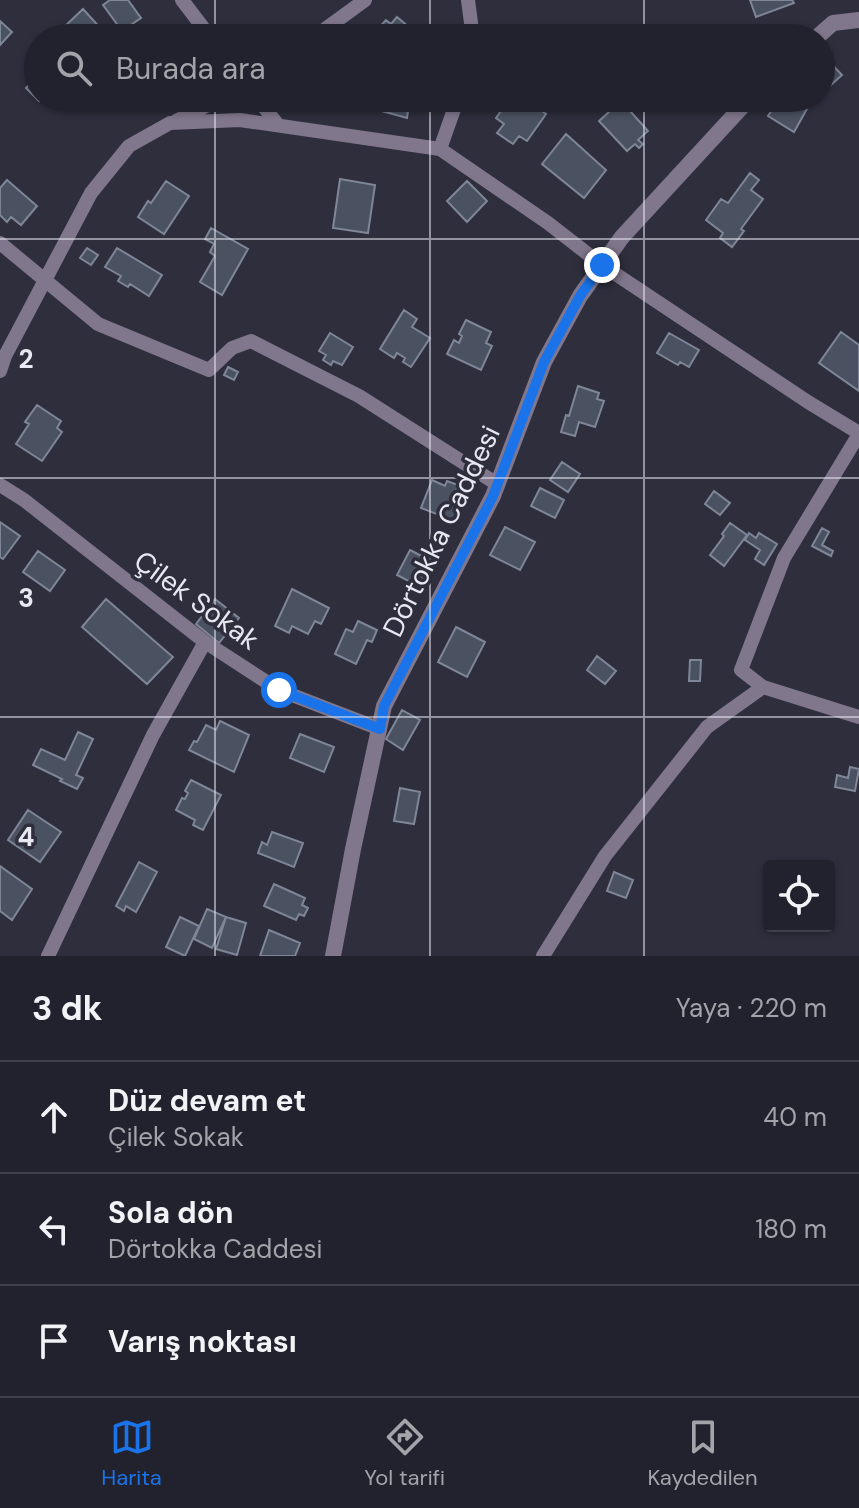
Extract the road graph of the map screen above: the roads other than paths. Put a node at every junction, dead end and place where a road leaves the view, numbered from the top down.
1 (182, 0) edge
2 (365, 0) edge
3 (468, 0) edge
4 (859, 20) edge
5 (200, 24) edge
6 (332, 24) edge
7 (471, 24) edge
8 (832, 24) edge
9 (193, 112) edge
10 (268, 112) edge
11 (453, 112) edge
12 (737, 112) edge
13 (170, 123) junction
14 (278, 125) junction
15 (440, 149) junction
16 (0, 243) edge
17 (602, 265) junction
18 (45, 280) junction
19 (0, 371) edge
20 (859, 433) edge
21 (497, 484) junction
22 (0, 485) edge
23 (205, 642) junction
24 (763, 687) junction
25 (859, 717) edge
26 (380, 729) junction
27 (48, 956) edge
28 (333, 956) edge
29 (543, 956) edge

1 - 5 street
2 - 6 street
3 - 7 street
4 - 8 street
9 - 13 street
10 - 14 street
11 - 15 street
12 - 17 street, Dörtokka Caddesi
13 - 14 street
13 - 18 street
14 - 15 street
15 - 17 street
16 - 18 street
17 - 20 street
17 - 21 street, Dörtokka Caddesi
18 - 19 street
18 - 21 street
20 - 24 street
21 - 26 street, Dörtokka Caddesi
22 - 23 street, Çilek Sokak
23 - 26 street, Çilek Sokak
23 - 27 street
24 - 25 street
24 - 29 street
26 - 28 street, Dörtokka Caddesi

